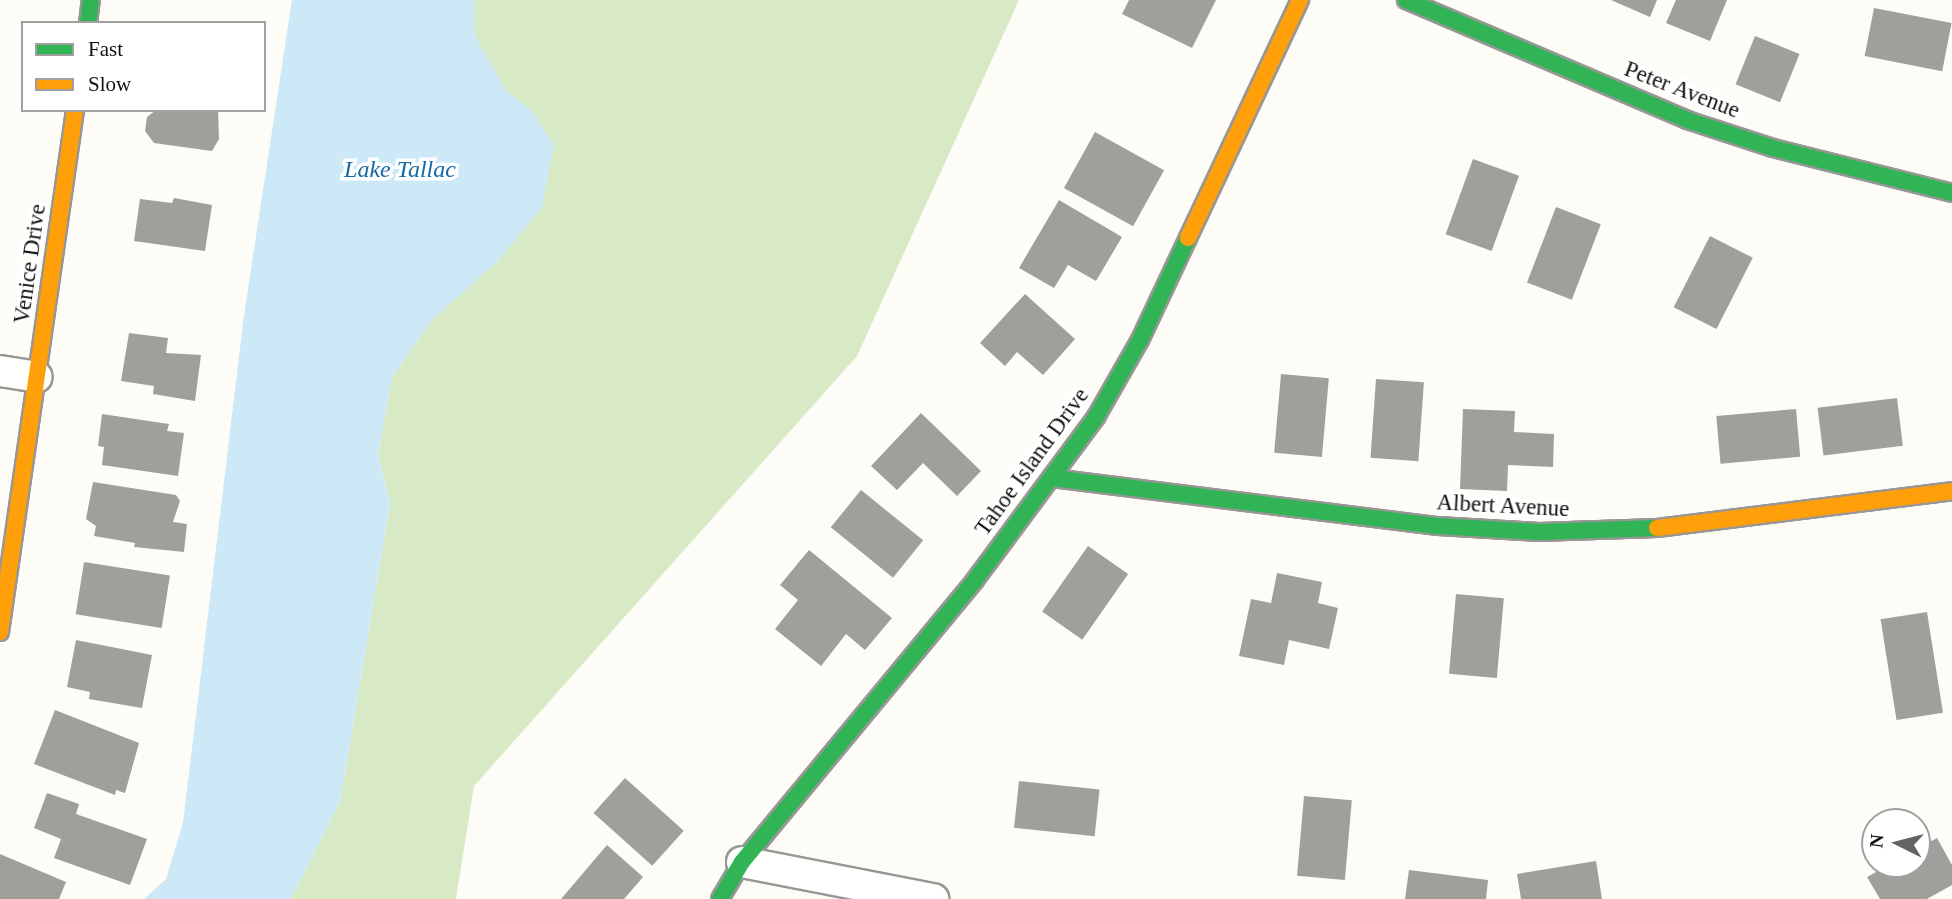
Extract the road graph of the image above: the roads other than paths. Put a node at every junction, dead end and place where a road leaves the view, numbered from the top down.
1 (91, 0) edge
2 (1300, 0) edge
3 (1406, 0) edge
4 (88, 21) edge
5 (75, 112) edge
6 (1952, 193) edge
7 (0, 371) edge
8 (37, 377) junction
9 (1052, 478) junction
10 (1952, 491) edge
11 (0, 632) edge
12 (742, 862) junction
13 (720, 899) edge
14 (933, 899) edge

1 - 4 street
2 - 9 street, Tahoe Island Drive
3 - 6 street, Peter Avenue
5 - 8 street, Venice Drive
7 - 8 street
8 - 11 street, Venice Drive
9 - 10 street, Albert Avenue
9 - 12 street, Tahoe Island Drive
12 - 13 street, Tahoe Island Drive
12 - 14 street

